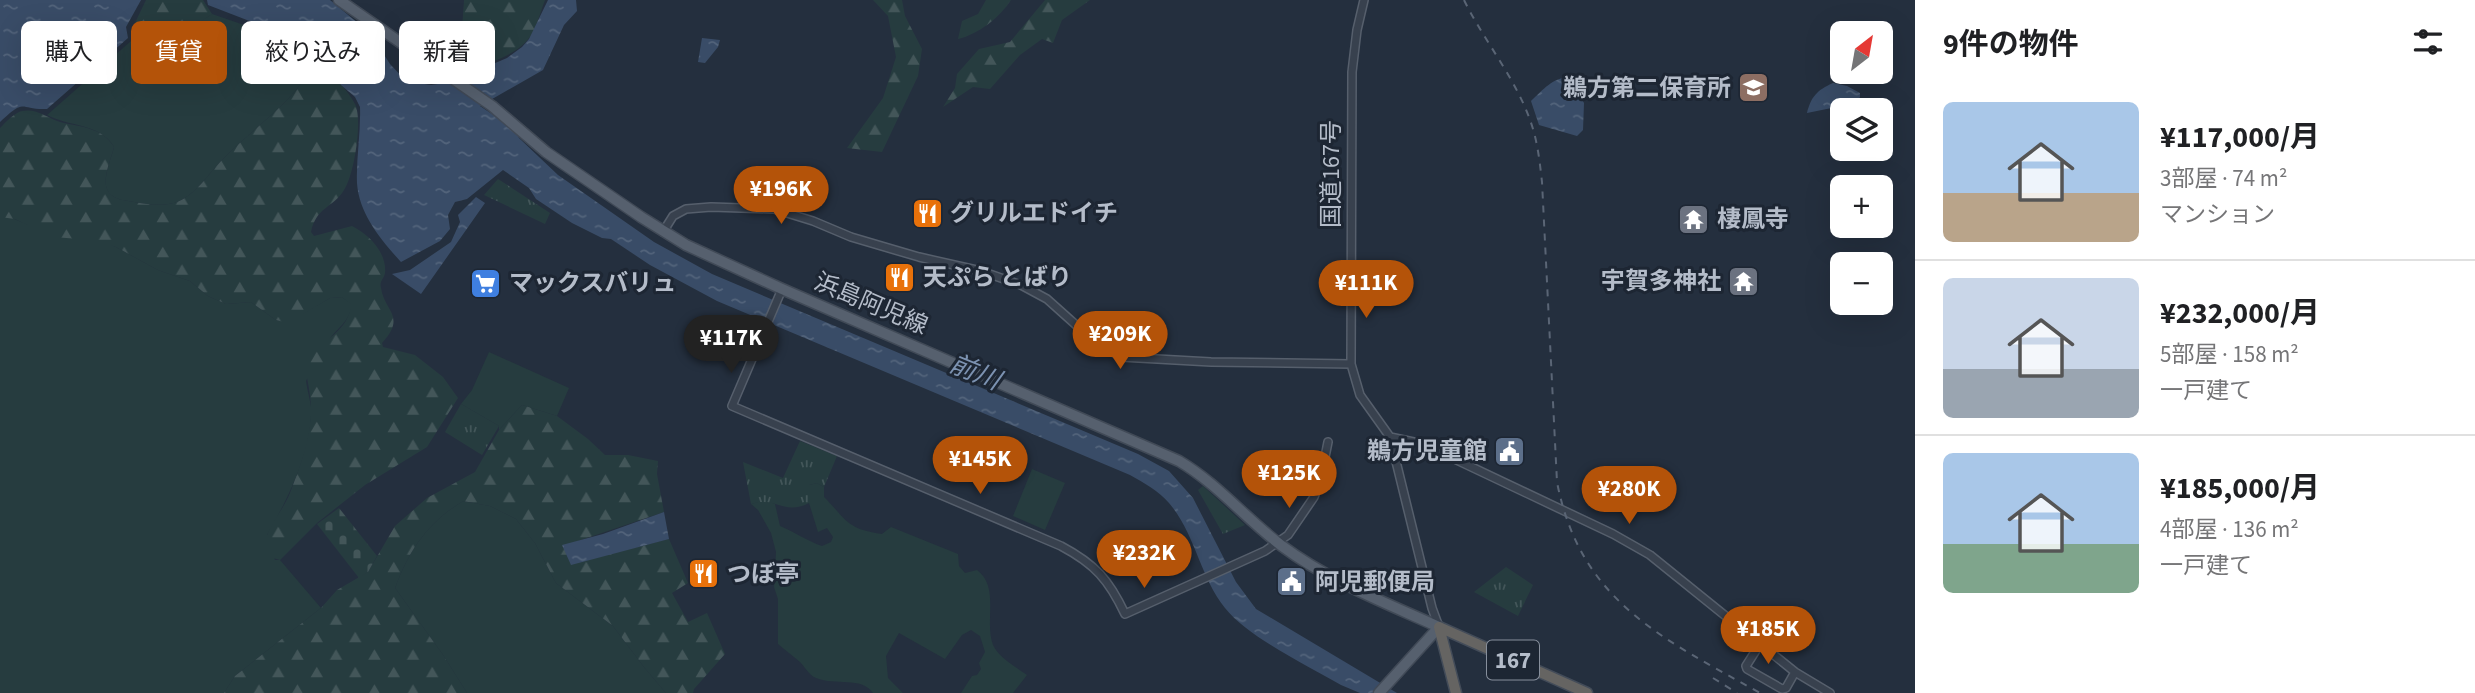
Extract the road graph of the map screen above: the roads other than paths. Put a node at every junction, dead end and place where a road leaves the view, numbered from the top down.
1 (339, 0) edge
2 (1364, 0) edge
3 (663, 232) junction
4 (781, 293) junction
5 (1351, 364) junction
6 (1390, 437) junction
7 (1328, 442) dead end
8 (1279, 544) junction
9 (1439, 626) junction
10 (1760, 644) junction
11 (1795, 672) junction
12 (1379, 693) edge
13 (1456, 693) edge
14 (1587, 693) edge
15 (1830, 693) edge

1 - 3 main road, 浜島阿児線
2 - 5 street, 国道167号 / 167
3 - 4 main road, 浜島阿児線
3 - 5 street
4 - 8 main road, 浜島阿児線
4 - 8 street
5 - 6 street, 国道167号 / 167
6 - 9 street, 国道167号 / 167
6 - 10 street
7 - 8 street
8 - 9 main road, 浜島阿児線
9 - 12 main road
9 - 13 highway, 国道167号 / 167
9 - 14 highway, 167
10 - 11 street
10 - 11 street
11 - 15 street

